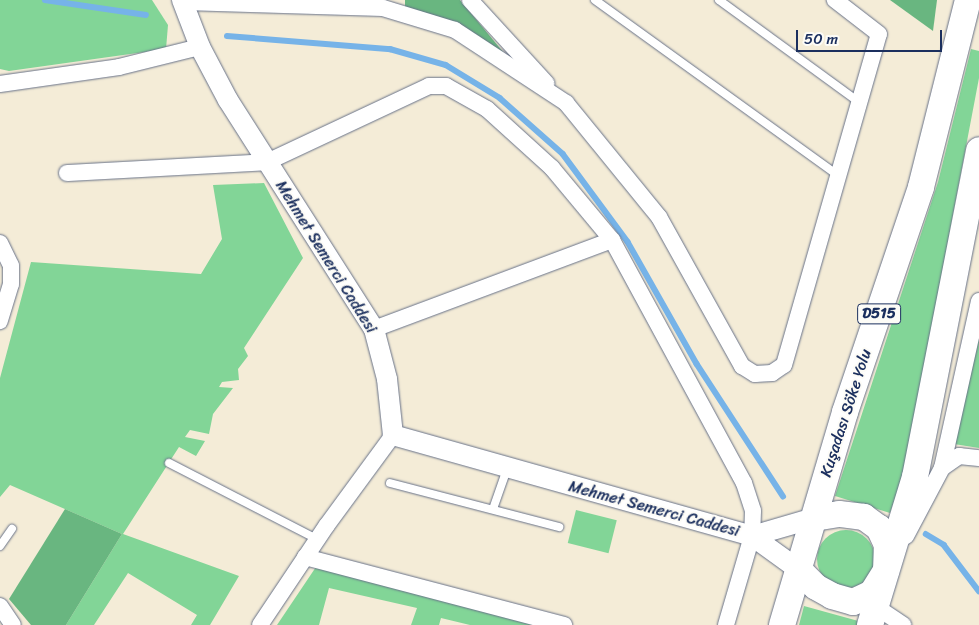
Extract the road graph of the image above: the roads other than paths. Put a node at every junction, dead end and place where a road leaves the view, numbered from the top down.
1 (470, 0) edge
2 (596, 0) edge
3 (719, 0) edge
4 (835, 0) edge
5 (968, 0) edge
6 (183, 1) edge
7 (383, 4) edge
8 (200, 47) junction
9 (0, 84) edge
10 (859, 102) junction
11 (566, 103) junction
12 (979, 150) edge
13 (267, 162) junction
14 (67, 173) dead end
15 (838, 174) junction
16 (979, 228) edge
17 (612, 240) junction
18 (0, 243) edge
19 (959, 249) junction
20 (979, 300) edge
21 (0, 321) edge
22 (374, 329) junction
23 (393, 435) junction
24 (979, 458) edge
25 (169, 463) dead end
26 (942, 468) junction
27 (506, 469) junction
28 (390, 483) dead end
29 (493, 509) junction
30 (814, 518) junction
31 (559, 527) dead end
32 (12, 529) dead end
33 (752, 536) junction
34 (317, 539) junction
35 (0, 546) edge
36 (305, 557) junction
37 (798, 569) junction
38 (886, 571) junction
39 (0, 606) edge
40 (866, 611) edge
41 (555, 624) edge
42 (13, 625) edge
43 (260, 625) edge
44 (726, 625) edge
45 (782, 625) edge
46 (903, 625) edge

1 - 11 street
2 - 15 lane
3 - 10 lane
4 - 10 street
5 - 30 highway, Kuşadası Söke Yolu / D515
6 - 7 street
6 - 8 street, Mehmet Semerci Caddesi
7 - 11 street
8 - 9 street
8 - 13 street, Mehmet Semerci Caddesi
10 - 15 street
11 - 15 street
12 - 19 highway
13 - 14 street
13 - 17 street
13 - 22 street, Mehmet Semerci Caddesi
16 - 19 street
17 - 22 street
17 - 33 street
18 - 21 street
19 - 38 highway
20 - 26 street
22 - 23 street, Mehmet Semerci Caddesi
23 - 27 street, Mehmet Semerci Caddesi
23 - 34 street
24 - 26 street
25 - 34 lane
26 - 38 street
27 - 29 lane
27 - 33 street, Mehmet Semerci Caddesi
28 - 29 lane
29 - 31 lane
30 - 33 street, Mehmet Semerci Caddesi
30 - 37 highway, Kuşadası Söke Yolu / D515
30 - 38 highway
32 - 35 lane
33 - 37 street, Mehmet Semerci Caddesi
33 - 44 street
34 - 36 street
36 - 41 street
36 - 43 street
37 - 40 highway
37 - 45 highway, Kuşadası Söke Yolu / D515
38 - 40 highway
39 - 42 street
40 - 46 street

